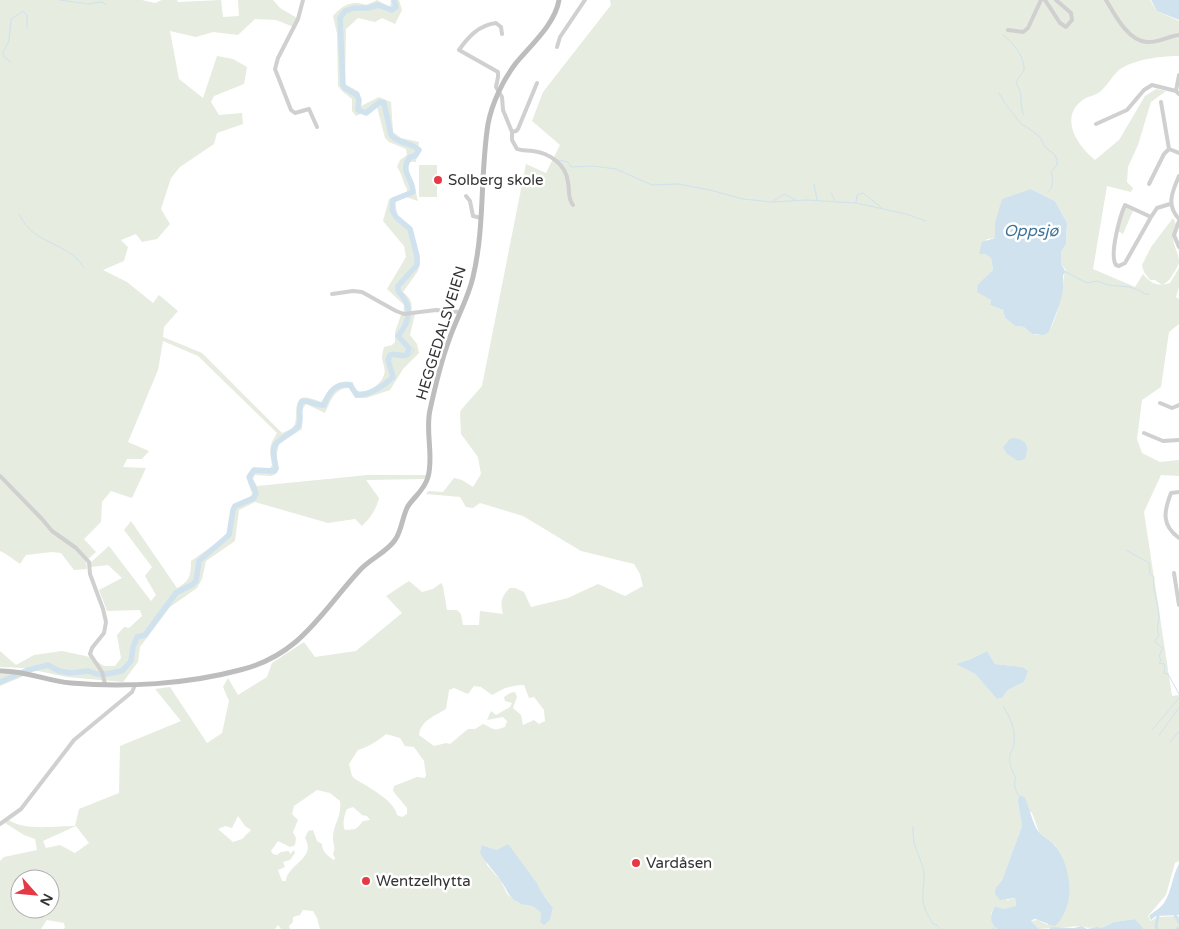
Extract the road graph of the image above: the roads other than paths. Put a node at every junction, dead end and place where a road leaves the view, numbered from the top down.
1 (303, 0) edge
2 (559, 0) edge
3 (586, 0) edge
4 (1041, 0) edge
5 (1045, 0) edge
6 (1056, 0) edge
7 (1106, 0) edge
8 (1008, 30) dead end
9 (502, 34) dead end
10 (1179, 35) edge
11 (557, 47) dead end
12 (1179, 75) edge
13 (537, 83) dead end
14 (499, 93) junction
15 (1177, 93) edge
16 (1161, 102) dead end
17 (1096, 124) dead end
18 (317, 127) dead end
19 (512, 132) junction
20 (1169, 149) junction
21 (1179, 153) edge
22 (1179, 176) edge
23 (1149, 184) dead end
24 (466, 196) dead end
25 (1170, 204) junction
26 (573, 205) dead end
27 (1151, 217) junction
28 (481, 218) junction
29 (1179, 220) edge
30 (1179, 247) edge
31 (332, 294) dead end
32 (460, 312) junction
33 (1160, 403) dead end
34 (1179, 405) edge
35 (1144, 434) dead end
36 (1179, 440) edge
37 (0, 476) edge
38 (1179, 492) edge
39 (1179, 538) edge
40 (1174, 573) dead end
41 (1179, 605) edge
42 (0, 671) edge
43 (105, 684) junction
44 (135, 684) junction
45 (0, 824) edge

1 - 18 street
2 - 14 main road, HEGGEDALSVEIEN
3 - 11 street
4 - 8 street
5 - 6 street
7 - 10 street
9 - 14 street
12 - 15 street
13 - 19 street
14 - 19 street
14 - 28 main road, HEGGEDALSVEIEN
15 - 17 street
16 - 20 street
19 - 26 street
20 - 21 street
20 - 23 street
22 - 25 street
24 - 28 street
25 - 27 street
25 - 29 street
27 - 27 street
28 - 32 main road, HEGGEDALSVEIEN
29 - 30 street
31 - 32 street
32 - 44 main road, HEGGEDALSVEIEN
33 - 34 street
35 - 36 street
37 - 43 street
38 - 39 street
40 - 41 street
42 - 43 main road, HEGGEDALSVEIEN
43 - 44 main road, HEGGEDALSVEIEN
44 - 45 street

